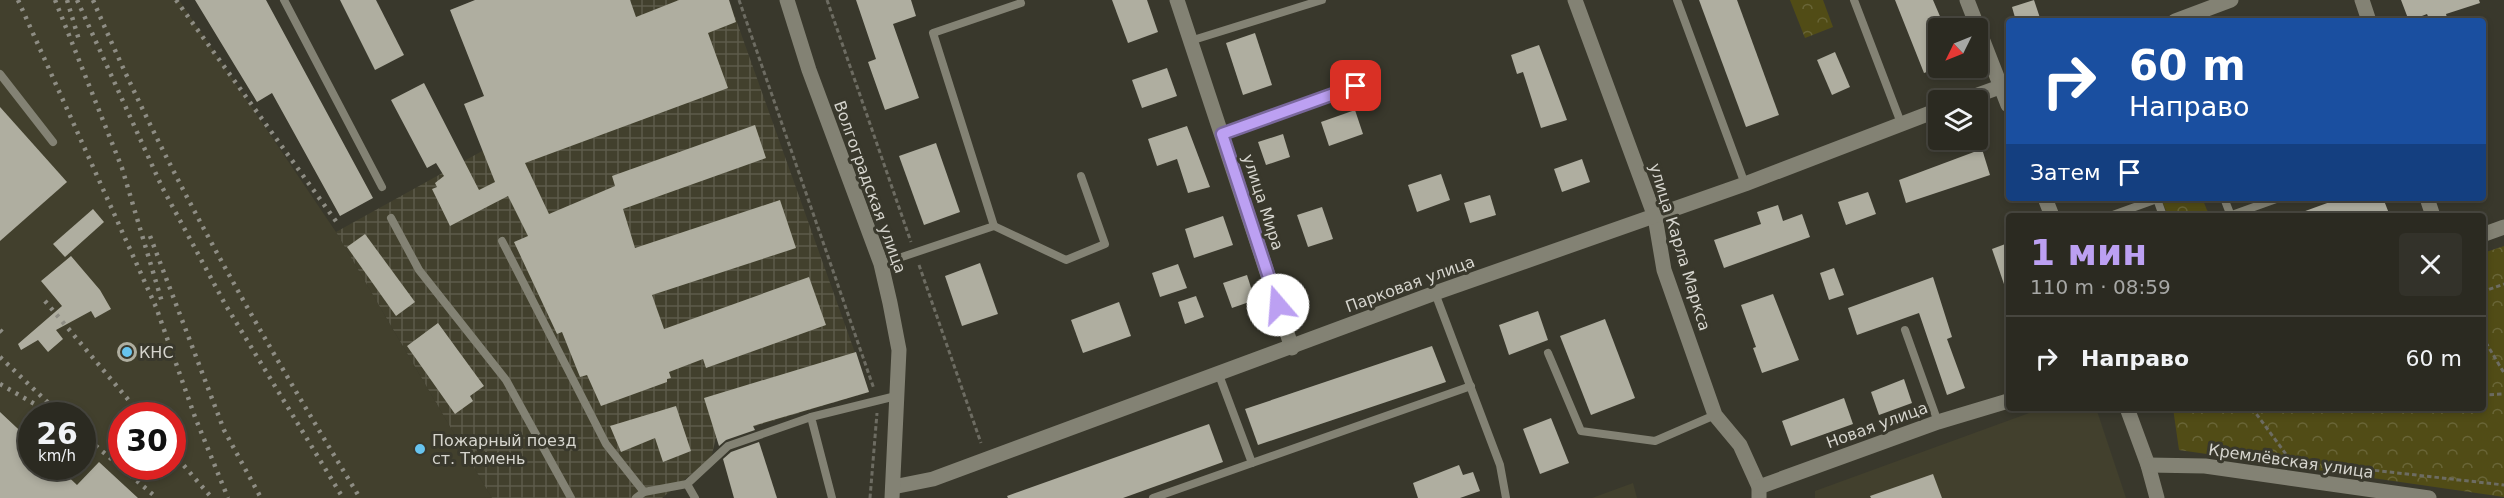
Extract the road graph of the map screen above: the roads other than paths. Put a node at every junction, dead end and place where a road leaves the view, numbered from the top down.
1 (284, 0) edge
2 (787, 0) edge
3 (1177, 0) edge
4 (1322, 0) edge
5 (1575, 0) edge
6 (1677, 0) edge
7 (1854, 0) edge
8 (1967, 0) edge
9 (2231, 0) edge
10 (2362, 0) edge
11 (1021, 3) dead end
12 (2183, 18) edge
13 (2368, 18) edge
14 (1190, 41) junction
15 (0, 74) edge
16 (1356, 86) dead end
17 (2005, 86) edge
18 (1988, 92) edge
19 (1928, 114) edge
20 (1901, 123) junction
21 (1222, 134) junction
22 (52, 142) dead end
23 (1081, 176) dead end
24 (1745, 184) junction
25 (382, 187) dead end
26 (2151, 201) edge
27 (2271, 201) edge
28 (2118, 213) edge
29 (2238, 213) edge
30 (1655, 217) junction
31 (391, 218) dead end
32 (994, 226) junction
33 (2504, 227) edge
34 (2486, 234) edge
35 (502, 241) dead end
36 (881, 264) junction
37 (1435, 293) junction
38 (1905, 330) dead end
39 (1292, 348) junction
40 (1548, 353) dead end
41 (1219, 375) junction
42 (1471, 386) junction
43 (896, 396) junction
44 (2006, 402) edge
45 (2128, 411) edge
46 (1715, 415) junction
47 (811, 417) junction
48 (1938, 422) junction
49 (1252, 463) junction
50 (2148, 465) junction
51 (687, 484) junction
52 (892, 492) edge
53 (1759, 492) edge
54 (640, 495) edge
55 (571, 498) edge
56 (694, 498) edge
57 (832, 498) edge
58 (1153, 498) edge
59 (1506, 498) edge
60 (2157, 498) edge
61 (2429, 498) edge

1 - 25 lane
2 - 36 street, Волгоградская улица
3 - 14 street, улица Мира
4 - 14 lane
5 - 30 street, улица Карла Маркса
6 - 24 lane
7 - 20 lane
8 - 17 street
9 - 12 street
10 - 13 street
11 - 32 lane
14 - 21 street, улица Мира
15 - 22 lane
16 - 21 lane
17 - 18 street
19 - 20 street, Парковая улица
20 - 24 street, Парковая улица
21 - 39 street, улица Мира
23 - 32 lane
24 - 30 street, Парковая улица
26 - 28 lane
27 - 29 lane
30 - 37 street, Парковая улица
30 - 46 street, улица Карла Маркса
31 - 55 lane
32 - 36 lane
33 - 34 street
35 - 54 lane
36 - 43 street, Волгоградская улица
37 - 39 street, Парковая улица
37 - 42 lane
38 - 48 lane
39 - 41 street, Парковая улица
40 - 46 lane
41 - 49 lane
41 - 52 street, Парковая улица
42 - 49 lane
42 - 59 lane
43 - 47 lane
43 - 52 street, Волгоградская улица
44 - 48 street, Новая улица
45 - 50 street
46 - 53 street, улица Карла Маркса
47 - 51 lane
47 - 57 lane
48 - 53 street, Новая улица
49 - 58 lane
50 - 60 street
50 - 61 street, Кремлёвская улица
51 - 54 lane
51 - 56 lane

